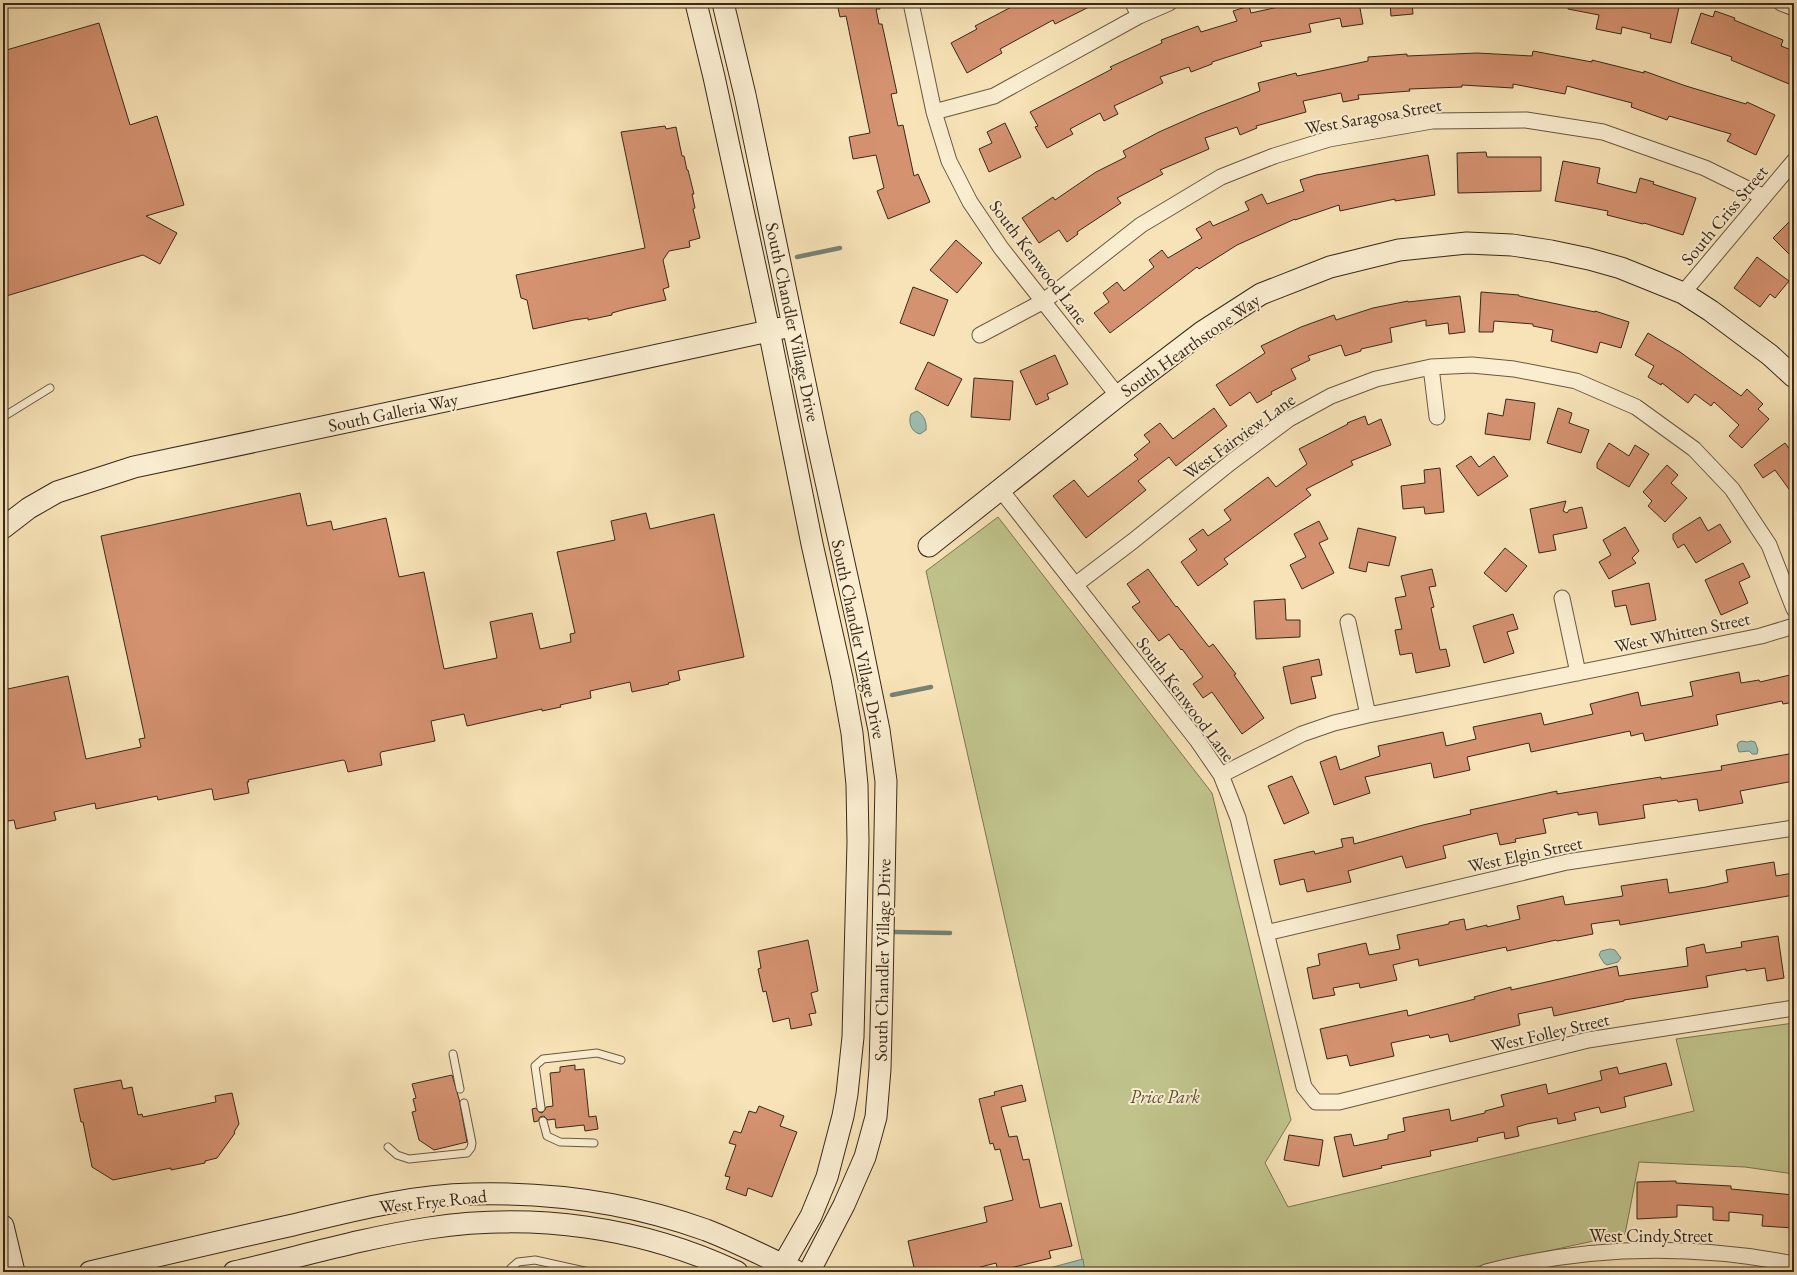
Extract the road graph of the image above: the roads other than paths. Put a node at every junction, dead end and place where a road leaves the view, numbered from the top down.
1 (696, 3) edge
2 (723, 3) edge
3 (911, 3) edge
4 (1169, 3) edge
5 (1781, 3) edge
6 (1794, 8) edge
7 (1136, 9) edge
8 (934, 112) junction
9 (1794, 161) edge
10 (1764, 197) junction
11 (1683, 293) junction
12 (1044, 301) junction
13 (794, 325) junction
14 (769, 330) junction
15 (980, 335) dead end
16 (1431, 367) junction
17 (1794, 377) edge
18 (50, 388) dead end
19 (1118, 396) junction
20 (3, 417) edge
21 (1437, 417) dead end
22 (1000, 490) junction
23 (3, 528) edge
24 (929, 546) dead end
25 (1075, 585) junction
26 (1562, 598) dead end
27 (1794, 608) edge
28 (1348, 622) dead end
29 (1794, 626) edge
30 (1578, 673) junction
31 (1368, 715) junction
32 (1221, 775) junction
33 (1794, 828) edge
34 (1266, 933) junction
35 (1794, 1008) edge
36 (453, 1054) dead end
37 (621, 1060) dead end
38 (460, 1089) dead end
39 (1316, 1102) joint
40 (464, 1103) dead end
41 (541, 1108) dead end
42 (543, 1121) dead end
43 (594, 1143) dead end
44 (388, 1147) dead end
45 (3, 1226) edge
46 (1794, 1264) edge
47 (793, 1270) edge
48 (14, 1272) edge
49 (90, 1272) edge
50 (234, 1272) edge
51 (510, 1272) edge
52 (589, 1272) edge
53 (737, 1272) edge
54 (1486, 1272) edge

1 - 14 street, South Chandler Village Drive
2 - 13 street, South Chandler Village Drive
3 - 8 street, South Kenwood Lane
4 - 7 street
5 - 6 street
7 - 8 street
8 - 12 street, South Kenwood Lane
9 - 10 street, South Criss Street
10 - 11 street, South Criss Street
10 - 12 street, West Saragosa Street
11 - 17 street, South Hearthstone Way
11 - 19 street, South Hearthstone Way
12 - 15 street, West Saragosa Street
12 - 19 street, South Kenwood Lane
13 - 14 street, South Galleria Way
13 - 47 street, South Chandler Village Drive
14 - 23 street, South Galleria Way
14 - 47 street, South Chandler Village Drive
16 - 21 street
16 - 25 street, West Fairview Lane
16 - 27 street, West Fairview Lane
18 - 20 lane
19 - 22 street, South Hearthstone Way
22 - 24 street, South Hearthstone Way
22 - 25 street, South Kenwood Lane
25 - 32 street, South Kenwood Lane
26 - 30 street
28 - 31 street
29 - 30 street, West Whitten Street
30 - 31 street, West Whitten Street
31 - 32 street, West Whitten Street
32 - 34 street, South Kenwood Lane
33 - 34 street, West Elgin Street
34 - 39 street, South Kenwood Lane
35 - 39 street, West Folley Street
36 - 38 lane
37 - 41 lane
40 - 44 lane
42 - 43 lane
45 - 48 street
46 - 54 street, West Cindy Street
47 - 49 street, West Frye Road
50 - 53 street, West Frye Road
51 - 52 lane

